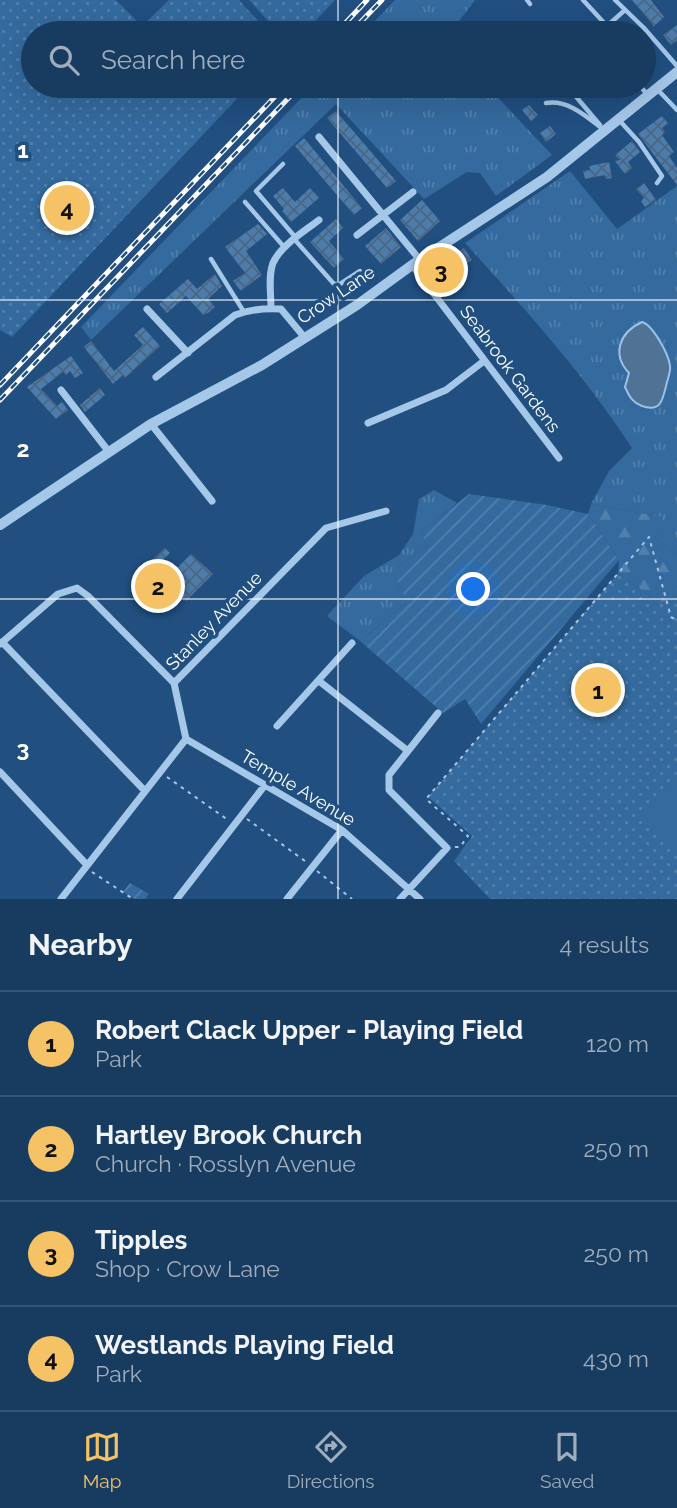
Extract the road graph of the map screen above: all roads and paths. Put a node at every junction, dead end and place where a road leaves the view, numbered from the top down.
1 (583, 0) edge
2 (615, 0) edge
3 (625, 10) junction
4 (602, 21) edge
5 (613, 21) edge
6 (635, 21) edge
7 (656, 43) edge
8 (677, 66) edge
9 (677, 72) edge
10 (656, 84) edge
11 (656, 95) edge
12 (577, 98) edge
13 (639, 98) edge
14 (546, 103) dead end
15 (677, 110) edge
16 (618, 119) junction
17 (605, 131) junction
18 (319, 137) dead end
19 (284, 164) dead end
20 (657, 183) dead end
21 (413, 191) dead end
22 (245, 202) dead end
23 (382, 215) junction
24 (319, 220) dead end
25 (357, 235) dead end
26 (295, 239) junction
27 (285, 248) junction
28 (211, 259) dead end
29 (416, 262) junction
30 (360, 271) dead end
31 (271, 308) junction
32 (146, 309) dead end
33 (244, 312) junction
34 (305, 338) junction
35 (188, 354) junction
36 (484, 361) junction
37 (156, 377) dead end
38 (61, 390) dead end
39 (368, 423) dead end
40 (151, 424) junction
41 (109, 452) junction
42 (559, 458) dead end
43 (212, 501) dead end
44 (386, 511) dead end
45 (0, 525) edge
46 (677, 620) edge
47 (1, 643) edge
48 (352, 643) dead end
49 (319, 681) junction
50 (174, 683) junction
51 (438, 713) dead end
52 (277, 726) dead end
53 (186, 739) junction
54 (408, 751) junction
55 (0, 772) edge
56 (160, 772) junction
57 (265, 785) junction
58 (145, 791) junction
59 (242, 815) junction
60 (234, 825) junction
61 (342, 830) junction
62 (447, 848) junction
63 (86, 866) junction
64 (312, 867) junction
65 (408, 888) junction
66 (61, 899) edge
67 (133, 899) edge
68 (177, 899) edge
69 (287, 899) edge
70 (352, 899) edge
71 (400, 899) edge
72 (419, 899) edge

1 - 4 lane
2 - 3 lane
3 - 5 lane
3 - 6 lane
7 - 8 lane
9 - 10 street, Crow Lane
11 - 15 lane
12 - 17 lane
13 - 16 street, Crow Lane
14 - 17 lane
16 - 17 street, Crow Lane
16 - 20 lane
17 - 29 street, Crow Lane
18 - 23 street, Seabrook Gardens
19 - 26 lane
21 - 23 street
22 - 27 lane
23 - 25 street
23 - 29 street, Seabrook Gardens
24 - 26 street
26 - 27 street
26 - 30 lane
27 - 31 street
28 - 33 lane
29 - 34 street, Crow Lane
29 - 36 street, Seabrook Gardens
31 - 33 street
31 - 34 street
32 - 35 street
33 - 35 street
34 - 40 street, Crow Lane
35 - 37 street
36 - 39 street
36 - 42 street, Seabrook Gardens
38 - 41 street
40 - 41 street, Crow Lane
40 - 43 street
41 - 45 street, Crow Lane
44 - 50 street, Stanley Avenue
46 - 62 path
47 - 50 street
47 - 58 street
48 - 49 street
49 - 52 street
49 - 54 street
50 - 53 street, Stanley Avenue
51 - 54 street
53 - 56 street
53 - 57 street, Temple Avenue
54 - 62 street
55 - 63 street
56 - 58 street
56 - 60 path
57 - 59 street
57 - 61 street, Temple Avenue
58 - 63 street
59 - 60 street
59 - 64 path
60 - 68 street
61 - 64 street
61 - 65 street, Temple Avenue
62 - 65 street
63 - 66 street
63 - 67 path
64 - 69 street
64 - 70 path
65 - 71 street
65 - 72 street, Temple Avenue

